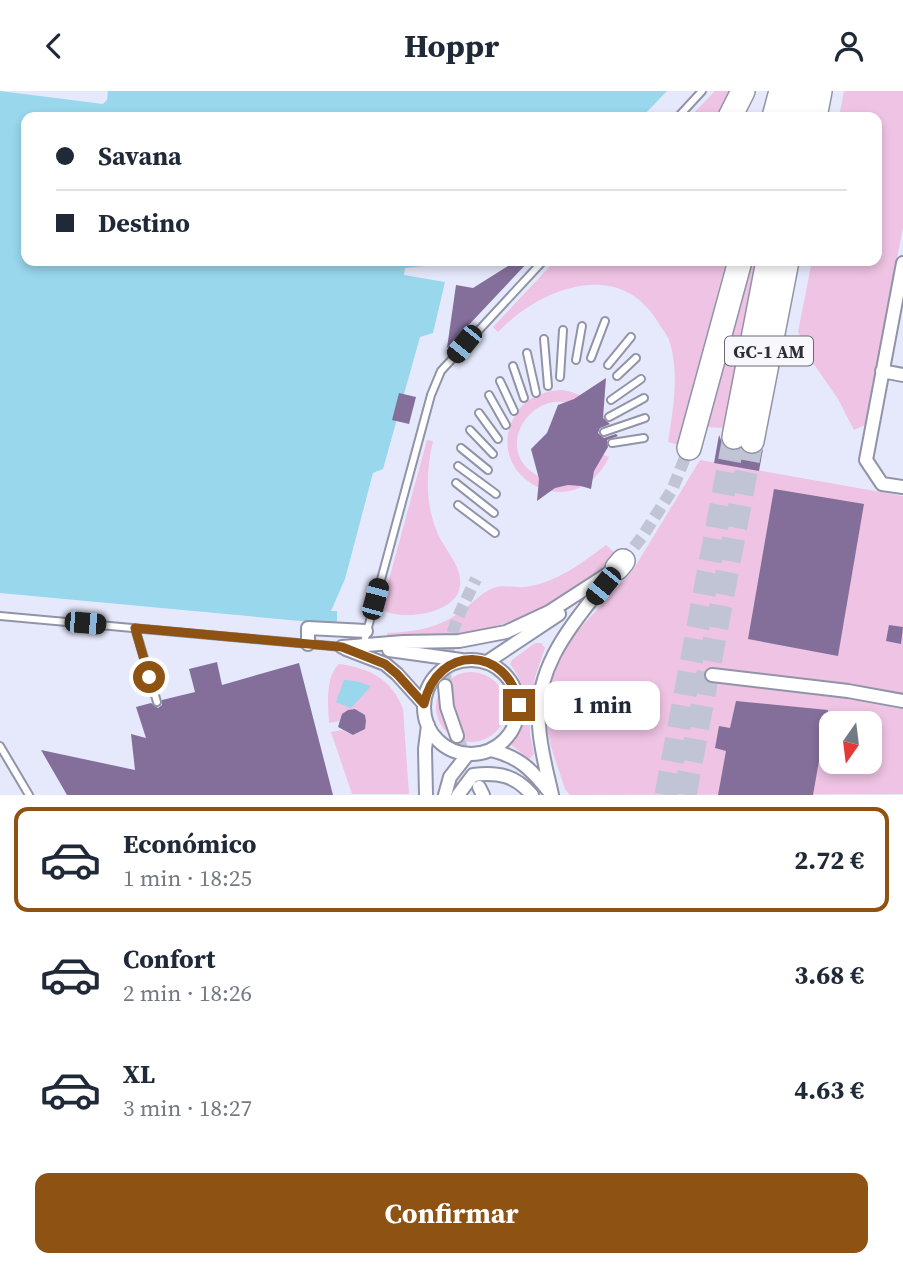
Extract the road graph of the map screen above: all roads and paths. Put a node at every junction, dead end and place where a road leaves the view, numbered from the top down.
1 (702, 91) edge
2 (743, 91) edge
3 (780, 91) edge
4 (801, 91) edge
5 (820, 91) edge
6 (683, 112) edge
7 (732, 112) edge
8 (775, 112) edge
9 (797, 112) edge
10 (816, 112) edge
11 (903, 263) edge
12 (537, 266) edge
13 (739, 266) edge
14 (767, 266) edge
15 (786, 266) edge
16 (605, 321) dead end
17 (582, 326) dead end
18 (563, 330) dead end
19 (631, 337) dead end
20 (544, 339) dead end
21 (527, 353) dead end
22 (591, 358) dead end
23 (636, 358) dead end
24 (576, 360) dead end
25 (608, 365) dead end
26 (513, 366) dead end
27 (882, 371) junction
28 (903, 375) edge
29 (617, 376) dead end
30 (560, 377) dead end
31 (641, 379) dead end
32 (500, 381) dead end
33 (548, 386) dead end
34 (536, 393) dead end
35 (489, 395) dead end
36 (524, 398) dead end
37 (644, 398) dead end
38 (611, 400) dead end
39 (514, 411) dead end
40 (479, 412) dead end
41 (609, 417) dead end
42 (645, 418) dead end
43 (506, 425) dead end
44 (470, 430) dead end
45 (604, 432) dead end
46 (644, 438) dead end
47 (498, 439) dead end
48 (612, 443) dead end
49 (461, 448) dead end
50 (690, 448) tunnel mouth
51 (493, 454) dead end
52 (458, 466) dead end
53 (488, 470) dead end
54 (456, 483) dead end
55 (903, 488) edge
56 (496, 495) dead end
57 (458, 505) dead end
58 (494, 513) dead end
59 (495, 533) dead end
60 (620, 564) junction
61 (0, 616) edge
62 (135, 628) junction
63 (366, 631) junction
64 (309, 644) junction
65 (363, 646) junction
66 (342, 647) junction
67 (462, 660) junction
68 (488, 662) junction
69 (712, 675) dead end
70 (445, 686) tunnel mouth
71 (903, 701) edge
72 (157, 702) dead end
73 (424, 704) junction
74 (428, 725) junction
75 (457, 736) tunnel mouth
76 (0, 745) edge
77 (491, 750) junction
78 (468, 754) junction
79 (29, 795) edge
80 (426, 795) edge
81 (445, 795) edge
82 (458, 795) edge
83 (532, 795) edge
84 (552, 795) edge

1 - 6 lane
2 - 7 highway
3 - 8 highway
4 - 9 highway
5 - 10 highway
11 - 27 street
12 - 63 lane
13 - 50 highway
14 - 15 highway, GC-1 AM
16 - 22 lane
17 - 24 lane
18 - 30 lane
19 - 25 lane
20 - 33 lane
21 - 34 lane
23 - 29 lane
26 - 36 lane
27 - 28 street
27 - 55 street
31 - 38 lane
32 - 39 lane
35 - 43 lane
37 - 41 lane
40 - 47 lane
42 - 45 lane
44 - 51 lane
46 - 48 lane
49 - 53 lane
52 - 56 lane
54 - 58 lane
57 - 59 lane
60 - 65 street
60 - 68 street
60 - 84 street
61 - 62 lane
62 - 64 lane
62 - 72 lane
63 - 64 street
63 - 65 lane
64 - 66 lane
65 - 66 street
66 - 67 street
66 - 73 street
67 - 68 street
67 - 73 street
68 - 77 street
69 - 71 street
70 - 75 street
73 - 74 street
74 - 78 street
74 - 80 street
76 - 79 lane
77 - 78 street
77 - 84 street
78 - 81 street
82 - 83 street

